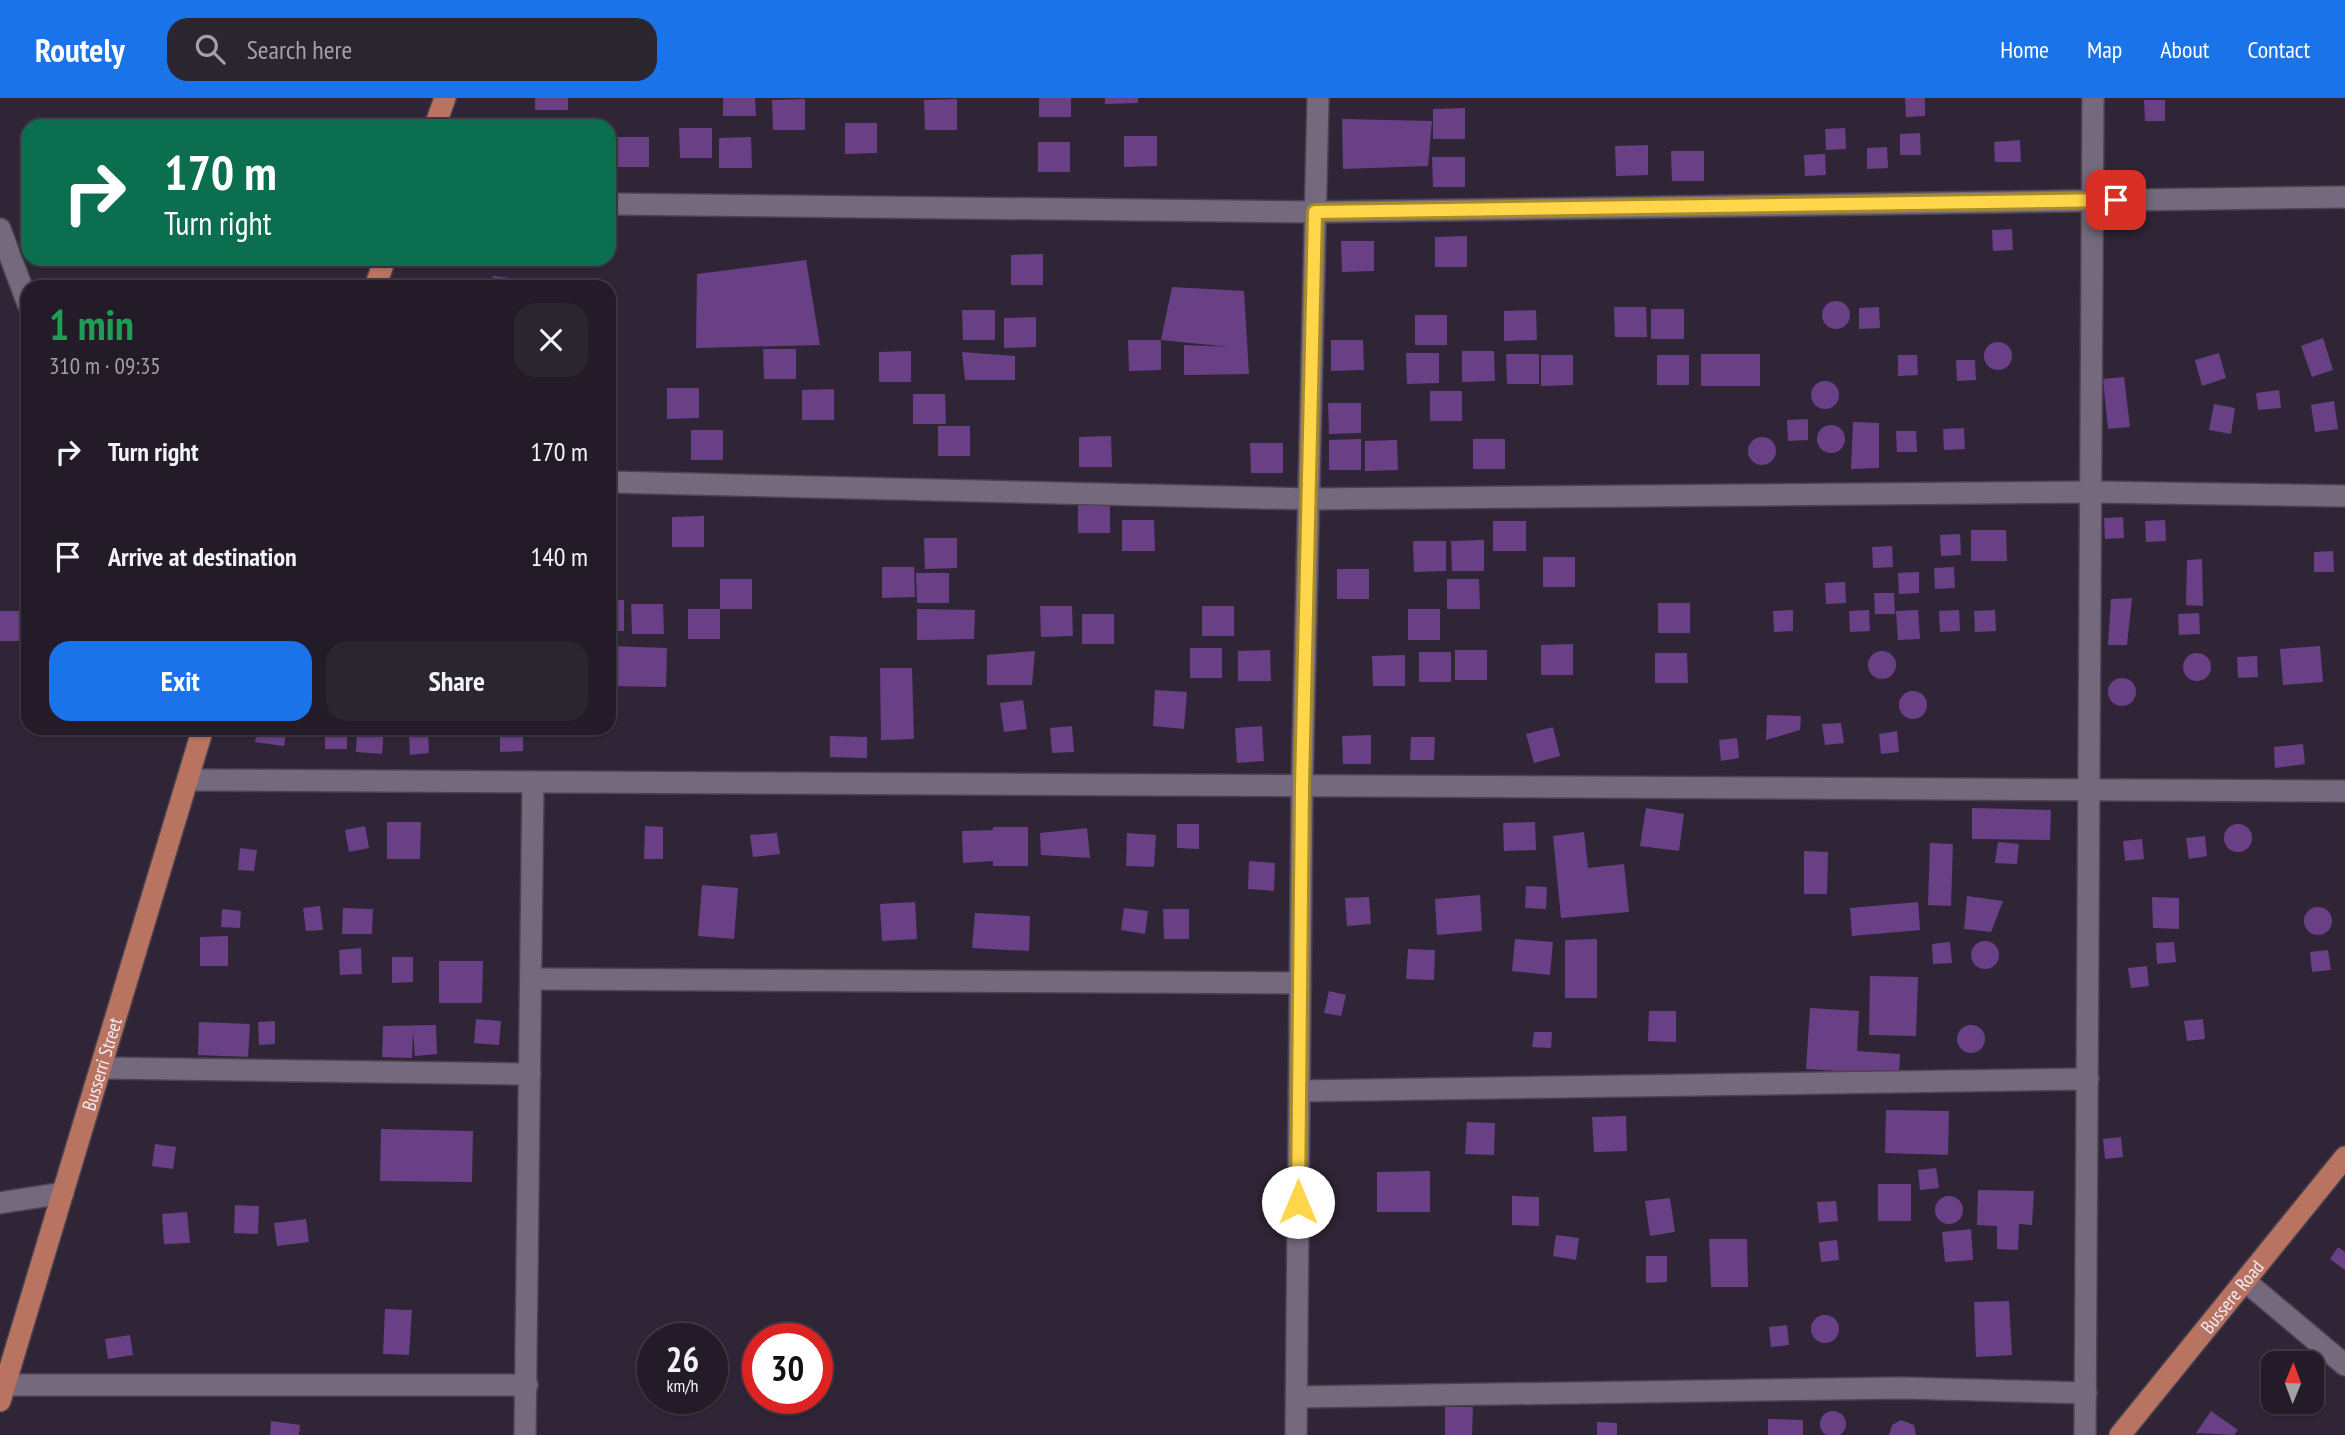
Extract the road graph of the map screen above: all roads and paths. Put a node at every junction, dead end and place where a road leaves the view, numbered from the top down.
1 (445, 98) edge
2 (1318, 98) edge
3 (2093, 98) edge
4 (438, 119) edge
5 (2345, 197) edge
6 (2091, 201) junction
7 (616, 204) edge
8 (1315, 212) junction
9 (0, 229) edge
10 (21, 285) edge
11 (616, 482) edge
12 (2092, 492) junction
13 (2345, 496) edge
14 (1308, 499) junction
15 (199, 735) edge
16 (189, 780) junction
17 (533, 782) junction
18 (1302, 787) junction
19 (2090, 790) junction
20 (2345, 791) edge
21 (533, 979) junction
22 (1300, 983) junction
23 (102, 1068) junction
24 (530, 1074) junction
25 (2088, 1079) junction
26 (1299, 1091) junction
27 (2345, 1157) edge
28 (63, 1193) junction
29 (0, 1203) edge
30 (2245, 1281) junction
31 (2345, 1365) edge
32 (527, 1385) junction
33 (2, 1393) edge
34 (2086, 1394) junction
35 (1298, 1397) junction
36 (526, 1435) edge
37 (1296, 1435) edge
38 (2085, 1435) edge
39 (2120, 1435) edge

1 - 4 main road
2 - 8 street
3 - 6 street
5 - 6 street
6 - 8 street
6 - 12 street
7 - 8 street
8 - 14 street
9 - 10 street
11 - 14 street
12 - 13 street
12 - 14 street
12 - 19 street
14 - 18 street
15 - 16 main road, Busserri Street
16 - 17 street
16 - 23 main road, Busserri Street
17 - 18 street
17 - 21 street
18 - 19 street
18 - 22 street
19 - 20 street
19 - 25 street
21 - 22 street
21 - 24 street
22 - 26 street
23 - 24 street
23 - 28 main road, Busserri Street
24 - 32 street
25 - 26 street
25 - 34 street
26 - 35 street
27 - 30 main road, Bussere Road
28 - 29 street
28 - 33 main road, Busserri Street
30 - 31 street
30 - 39 main road, Bussere Road
32 - 33 street
32 - 36 street
34 - 35 street
34 - 38 street
35 - 37 street

